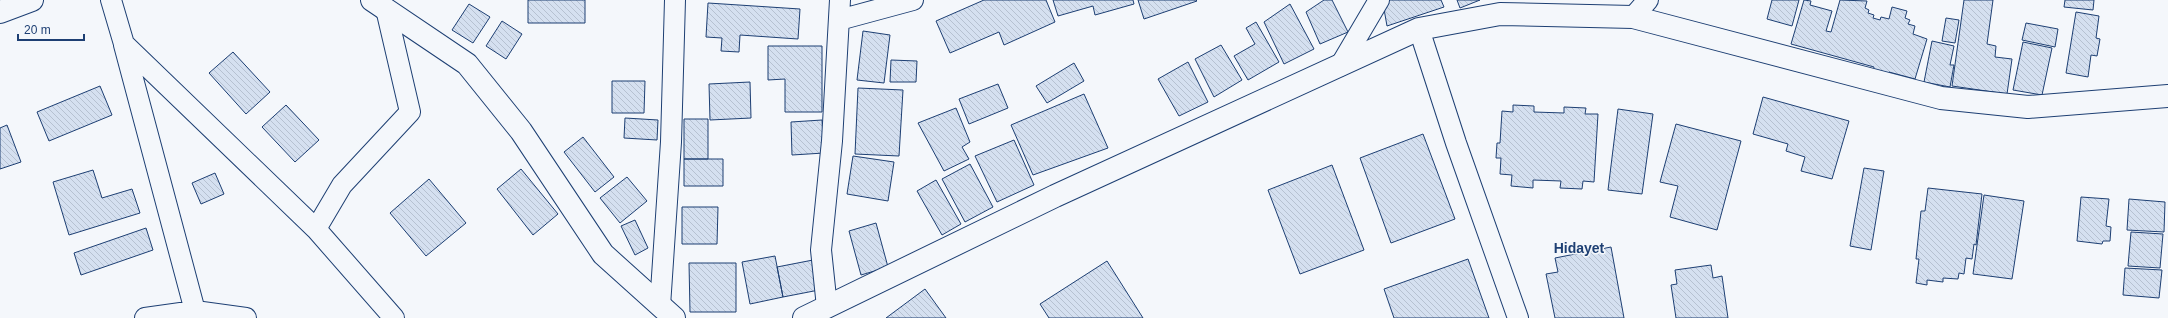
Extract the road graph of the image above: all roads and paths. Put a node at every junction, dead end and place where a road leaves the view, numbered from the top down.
1 (32, 0) edge
2 (111, 0) edge
3 (675, 0) edge
4 (840, 0) edge
5 (913, 0) edge
6 (1379, 0) edge
7 (1648, 0) edge
8 (379, 5) edge
9 (0, 12) edge
10 (1633, 17) junction
11 (839, 20) junction
12 (1419, 29) junction
13 (124, 44) junction
14 (1340, 66) junction
15 (2168, 96) edge
16 (316, 229) junction
17 (827, 307) junction
18 (196, 311) junction
19 (667, 312) edge
20 (145, 318) edge
21 (246, 318) edge
22 (394, 318) edge
23 (804, 318) edge
24 (1518, 318) edge

1 - 9 street
2 - 13 street
3 - 19 street
4 - 11 street
5 - 11 street
6 - 14 street
7 - 10 street
8 - 16 street
8 - 19 street
10 - 12 street
10 - 15 street
11 - 17 street
12 - 14 street
12 - 24 street
13 - 16 street
13 - 18 street
14 - 17 street
16 - 22 street
17 - 23 street
18 - 20 street
18 - 21 street

